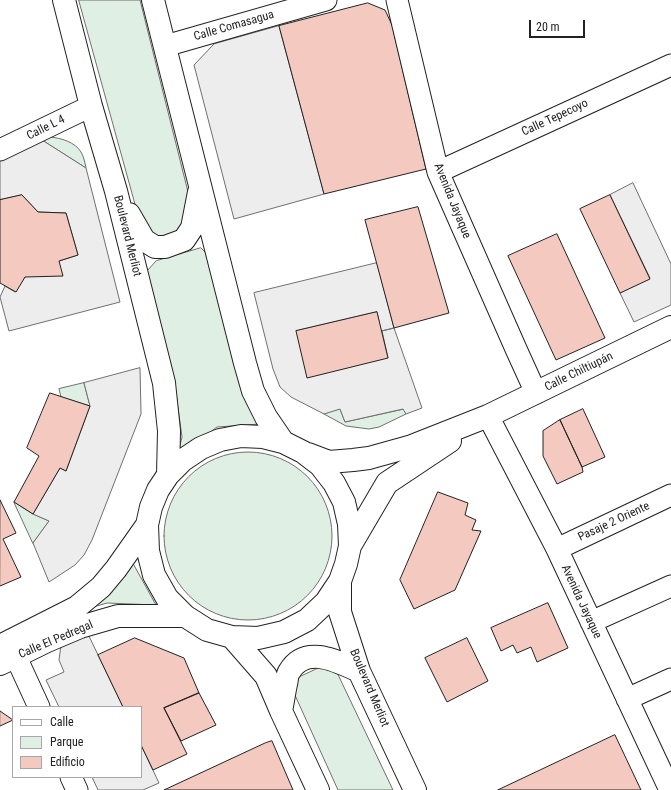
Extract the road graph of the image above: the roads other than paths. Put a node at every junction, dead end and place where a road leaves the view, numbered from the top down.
1 (64, 0) edge
2 (153, 0) edge
3 (326, 0) edge
4 (396, 0) edge
5 (166, 46) junction
6 (671, 64) edge
7 (91, 106) junction
8 (0, 150) edge
9 (438, 172) junction
10 (200, 186) junction
11 (116, 191) junction
12 (671, 327) edge
13 (536, 393) junction
14 (488, 416) junction
15 (283, 442) junction
16 (303, 452) junction
17 (168, 475) junction
18 (671, 495) edge
19 (147, 525) junction
20 (350, 546) junction
21 (557, 549) junction
22 (340, 581) junction
23 (671, 586) edge
24 (184, 616) junction
25 (591, 622) junction
26 (232, 637) junction
27 (5, 655) edge
28 (359, 671) junction
29 (671, 679) edge
30 (627, 699) junction
31 (38, 706) edge
32 (281, 711) junction
33 (666, 769) edge
34 (71, 778) edge
35 (77, 790) edge
36 (318, 790) edge
37 (415, 790) edge
38 (670, 790) edge

1 - 7 main road, Boulevard Merliot
2 - 5 main road
3 - 5 street, Calle Comasagua
4 - 9 street, Avenida Jayaque
5 - 10 main road
6 - 9 street, Calle Tepecoyo
7 - 8 street, Calle L 4
7 - 11 main road, Boulevard Merliot
9 - 13 street, Avenida Jayaque
10 - 11 main road
10 - 15 main road
11 - 17 main road, Boulevard Merliot
12 - 13 main road, Calle Chiltiupán
13 - 14 main road, Calle Chiltiupán
14 - 16 main road, Calle Chiltiupán
14 - 20 main road, Calle Chiltiupán
14 - 21 street, Avenida Jayaque
15 - 16 main road
15 - 17 main road
16 - 20 main road
17 - 19 main road
18 - 21 street, Pasaje 2 Oriente
19 - 24 main road
19 - 27 main road, Calle El Pedregal
20 - 22 main road
21 - 25 street, Avenida Jayaque
22 - 26 main road
22 - 28 main road, Boulevard Merliot
23 - 25 street
24 - 26 main road
24 - 27 main road, Calle El Pedregal
25 - 30 street, Avenida Jayaque
26 - 32 main road
27 - 31 street
28 - 32 main road
28 - 37 main road, Boulevard Merliot
29 - 30 street
30 - 33 street, Avenida Jayaque
32 - 36 main road
33 - 38 street, Avenida Jayaque
34 - 35 street

